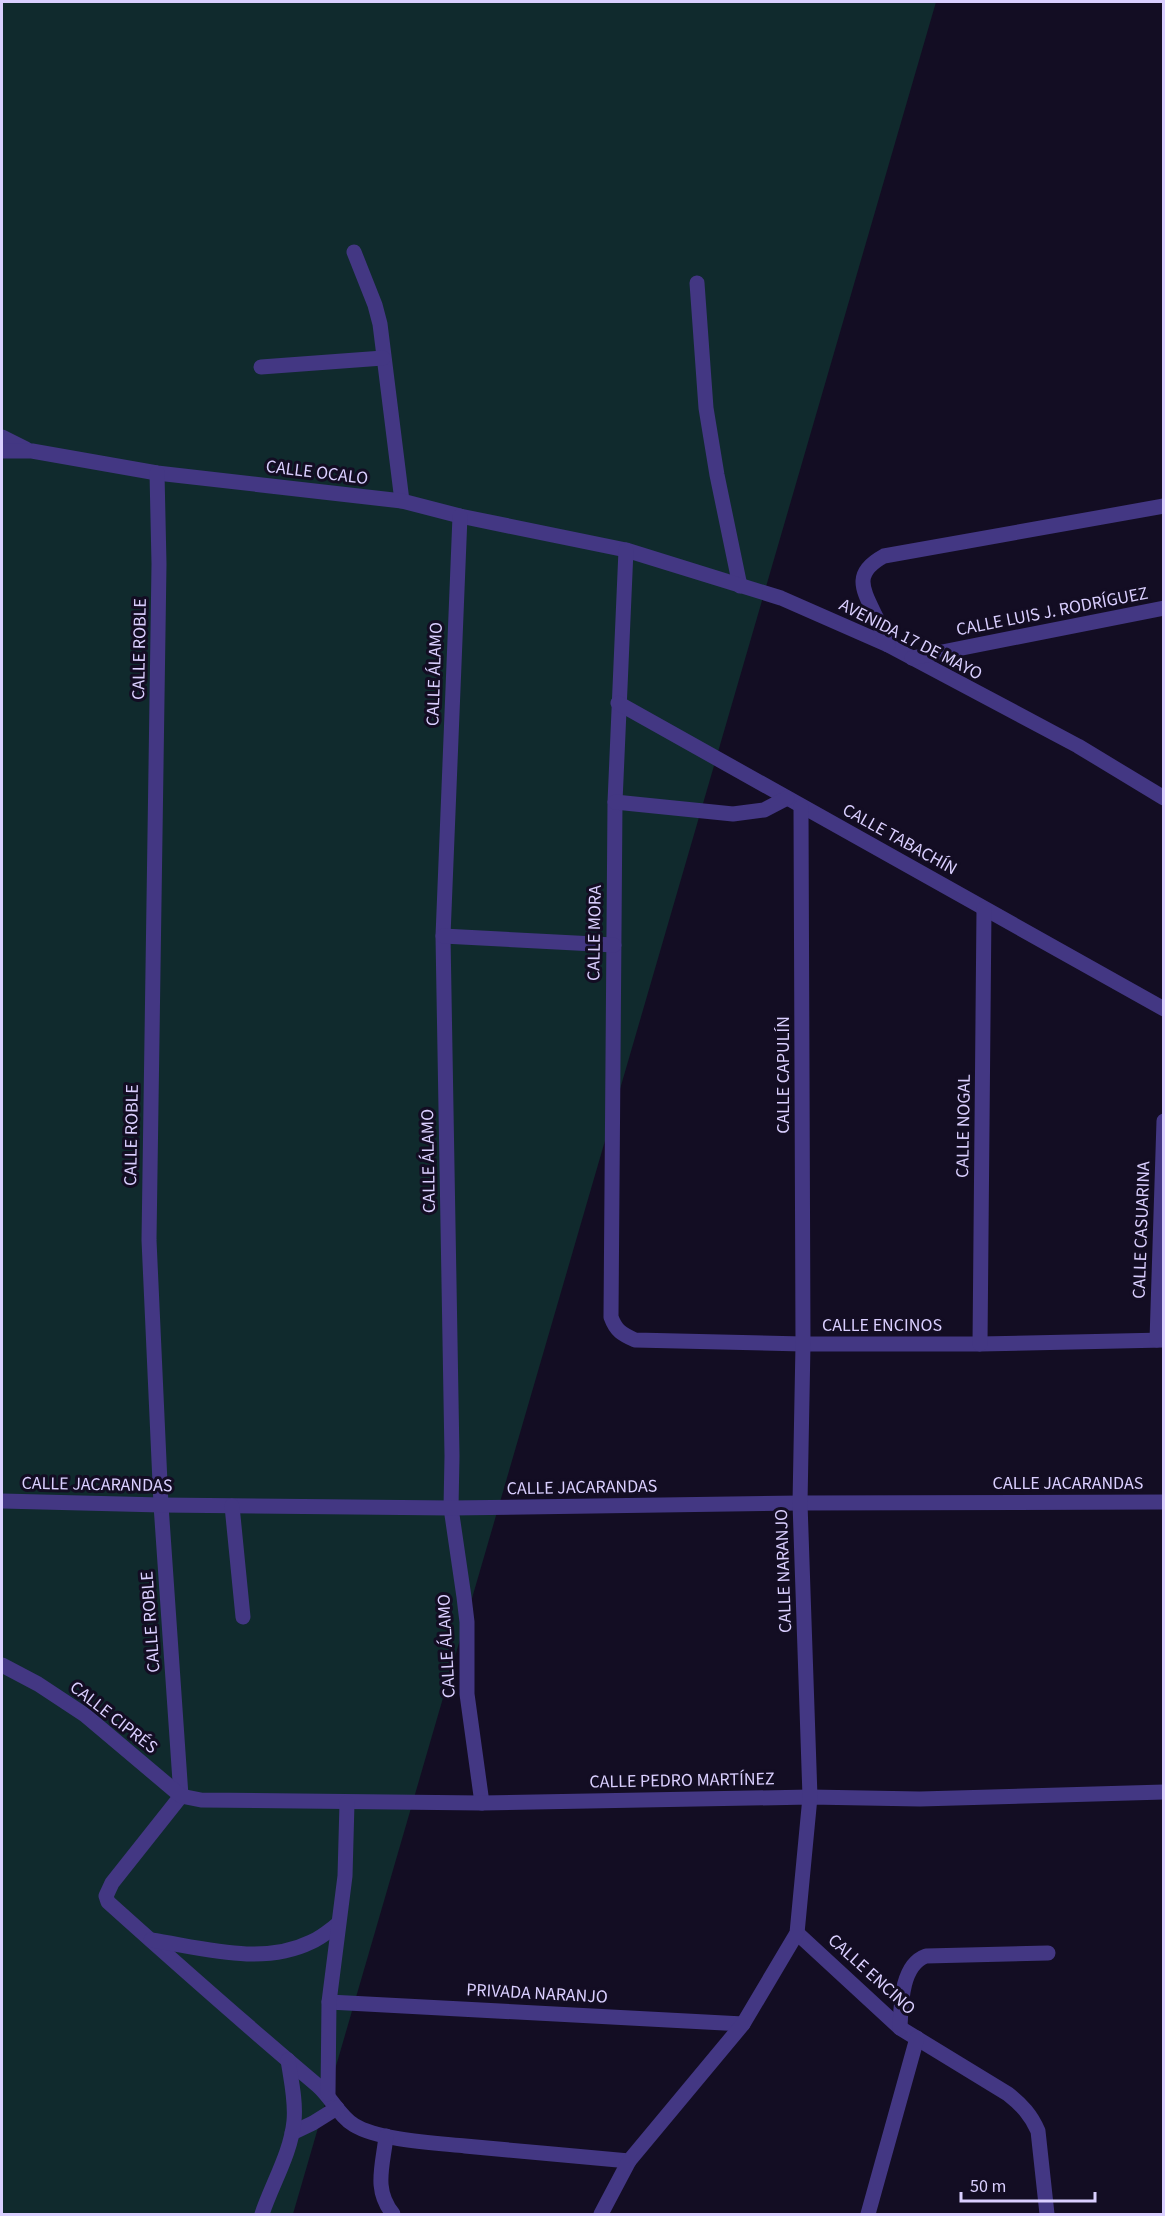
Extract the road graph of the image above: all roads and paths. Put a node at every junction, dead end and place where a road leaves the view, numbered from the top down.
1 (354, 252) dead end
2 (697, 283) dead end
3 (383, 358) junction
4 (261, 368) dead end
5 (2, 437) edge
6 (2, 451) edge
7 (32, 452) junction
8 (157, 473) junction
9 (402, 501) junction
10 (1164, 506) edge
11 (460, 516) junction
12 (626, 550) junction
13 (740, 586) junction
14 (1164, 609) edge
15 (888, 645) junction
16 (912, 658) junction
17 (618, 703) junction
18 (787, 798) junction
19 (1164, 798) edge
20 (615, 802) junction
21 (801, 807) junction
22 (984, 909) junction
23 (443, 936) junction
24 (614, 945) junction
25 (1164, 1010) edge
26 (1164, 1121) edge
27 (610, 1317) joint
28 (1160, 1340) edge
29 (803, 1344) junction
30 (980, 1344) junction
31 (2, 1501) edge
32 (1164, 1502) edge
33 (800, 1503) junction
34 (162, 1505) junction
35 (232, 1506) junction
36 (451, 1508) junction
37 (243, 1617) dead end
38 (2, 1665) edge
39 (1164, 1792) edge
40 (182, 1796) junction
41 (810, 1797) junction
42 (201, 1800) joint
43 (347, 1803) junction
44 (482, 1803) junction
45 (338, 1924) junction
46 (797, 1933) junction
47 (150, 1940) junction
48 (1048, 1953) dead end
49 (329, 2002) junction
50 (743, 2024) junction
51 (900, 2028) junction
52 (917, 2038) junction
53 (288, 2060) junction
54 (328, 2094) junction
55 (337, 2108) junction
56 (292, 2133) junction
57 (386, 2136) junction
58 (629, 2161) junction
59 (262, 2214) edge
60 (393, 2214) edge
61 (601, 2214) edge
62 (868, 2214) edge
63 (1047, 2214) edge

1 - 3 street
2 - 13 street
3 - 4 street
3 - 9 street
5 - 7 street
6 - 7 street, CALLE OCALO
7 - 8 street, CALLE OCALO
8 - 9 street, CALLE OCALO
8 - 34 street, CALLE ROBLE
9 - 11 street, CALLE OCALO
10 - 15 street
11 - 12 street, CALLE OCALO
11 - 23 street, CALLE ÁLAMO
12 - 13 street, AVENIDA 17 DE MAYO
12 - 17 street, CALLE MORA
13 - 15 street, AVENIDA 17 DE MAYO
14 - 16 street, CALLE LUIS J. RODRÍGUEZ
15 - 16 street, AVENIDA 17 DE MAYO
16 - 19 street, AVENIDA 17 DE MAYO
17 - 18 street, CALLE TABACHÍN
17 - 20 street, CALLE MORA
18 - 20 street
18 - 21 street, CALLE TABACHÍN
20 - 24 street, CALLE MORA
21 - 22 street, CALLE TABACHÍN
21 - 29 street, CALLE CAPULÍN
22 - 25 street, CALLE TABACHÍN
22 - 30 street, CALLE NOGAL
23 - 24 street
23 - 36 street, CALLE ÁLAMO
24 - 27 street, CALLE MORA
26 - 28 street, CALLE CASUARINA
27 - 29 street, CALLE ENCINOS
28 - 30 street, CALLE ENCINOS
29 - 30 street, CALLE ENCINOS
29 - 33 street, CALLE NARANJO
31 - 34 street, CALLE JACARANDAS
32 - 33 street, CALLE JACARANDAS
33 - 36 street, CALLE JACARANDAS
33 - 41 street, CALLE NARANJO
34 - 35 street, CALLE JACARANDAS
34 - 40 street, CALLE ROBLE
35 - 36 street, CALLE JACARANDAS
35 - 37 street
36 - 44 street, CALLE ÁLAMO
38 - 40 street, CALLE CIPRÉS
39 - 41 street, CALLE PEDRO MARTÍNEZ
40 - 42 street, CALLE CIPRÉS
40 - 47 street
41 - 44 street, CALLE PEDRO MARTÍNEZ
41 - 46 street
42 - 43 street, CALLE PEDRO MARTÍNEZ
43 - 44 street, CALLE PEDRO MARTÍNEZ
43 - 45 street
45 - 47 street
45 - 49 street
46 - 50 street
46 - 51 street, CALLE ENCINO
47 - 53 street
48 - 51 street
49 - 50 street, PRIVADA NARANJO
49 - 54 street
50 - 58 street
51 - 52 street, CALLE ENCINO
52 - 62 street
52 - 63 street, CALLE ENCINO
53 - 54 street
53 - 56 street
54 - 55 street
55 - 56 street
55 - 57 street
56 - 59 street
57 - 58 street
57 - 60 street
58 - 61 street

